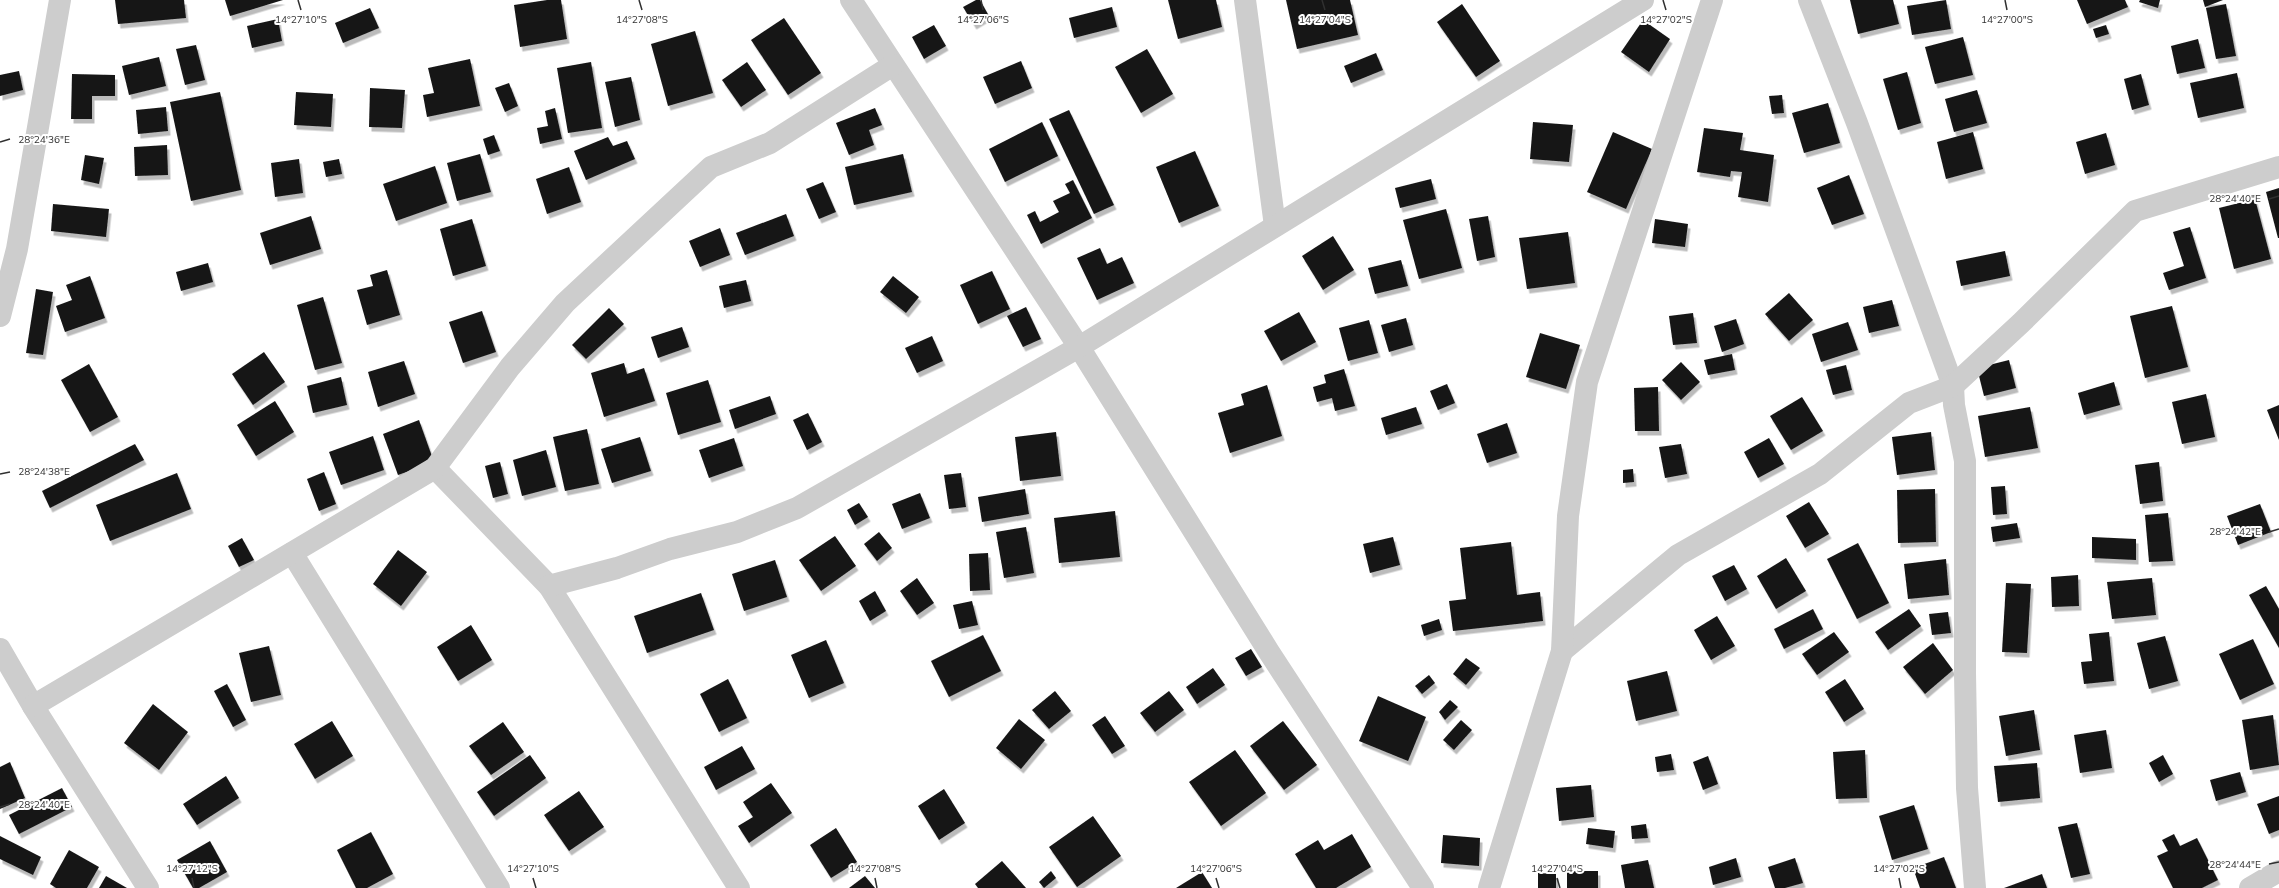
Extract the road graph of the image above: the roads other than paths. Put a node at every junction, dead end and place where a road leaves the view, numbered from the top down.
1 (60, 0) edge
2 (851, 0) edge
3 (1245, 0) edge
4 (1643, 0) edge
5 (1712, 0) edge
6 (1809, 0) edge
7 (893, 65) junction
8 (2279, 167) edge
9 (1275, 226) junction
10 (0, 316) edge
11 (1079, 347) junction
12 (1953, 386) junction
13 (436, 468) junction
14 (292, 553) junction
15 (549, 586) junction
16 (0, 649) edge
17 (1562, 650) junction
18 (33, 706) junction
19 (2279, 871) edge
20 (148, 888) edge
21 (499, 888) edge
22 (739, 888) edge
23 (1423, 888) edge
24 (1489, 888) edge
25 (1975, 888) edge
26 (2250, 888) edge

1 - 10 street
2 - 7 street
3 - 9 street
4 - 9 street
5 - 17 street
6 - 12 street
7 - 11 street
7 - 13 street
8 - 12 street
9 - 11 street
11 - 15 street
11 - 23 street
12 - 17 street
12 - 25 street
13 - 14 street
13 - 15 street
14 - 18 street
14 - 21 street
15 - 22 street
16 - 18 street
17 - 24 street
18 - 20 street
19 - 26 street

